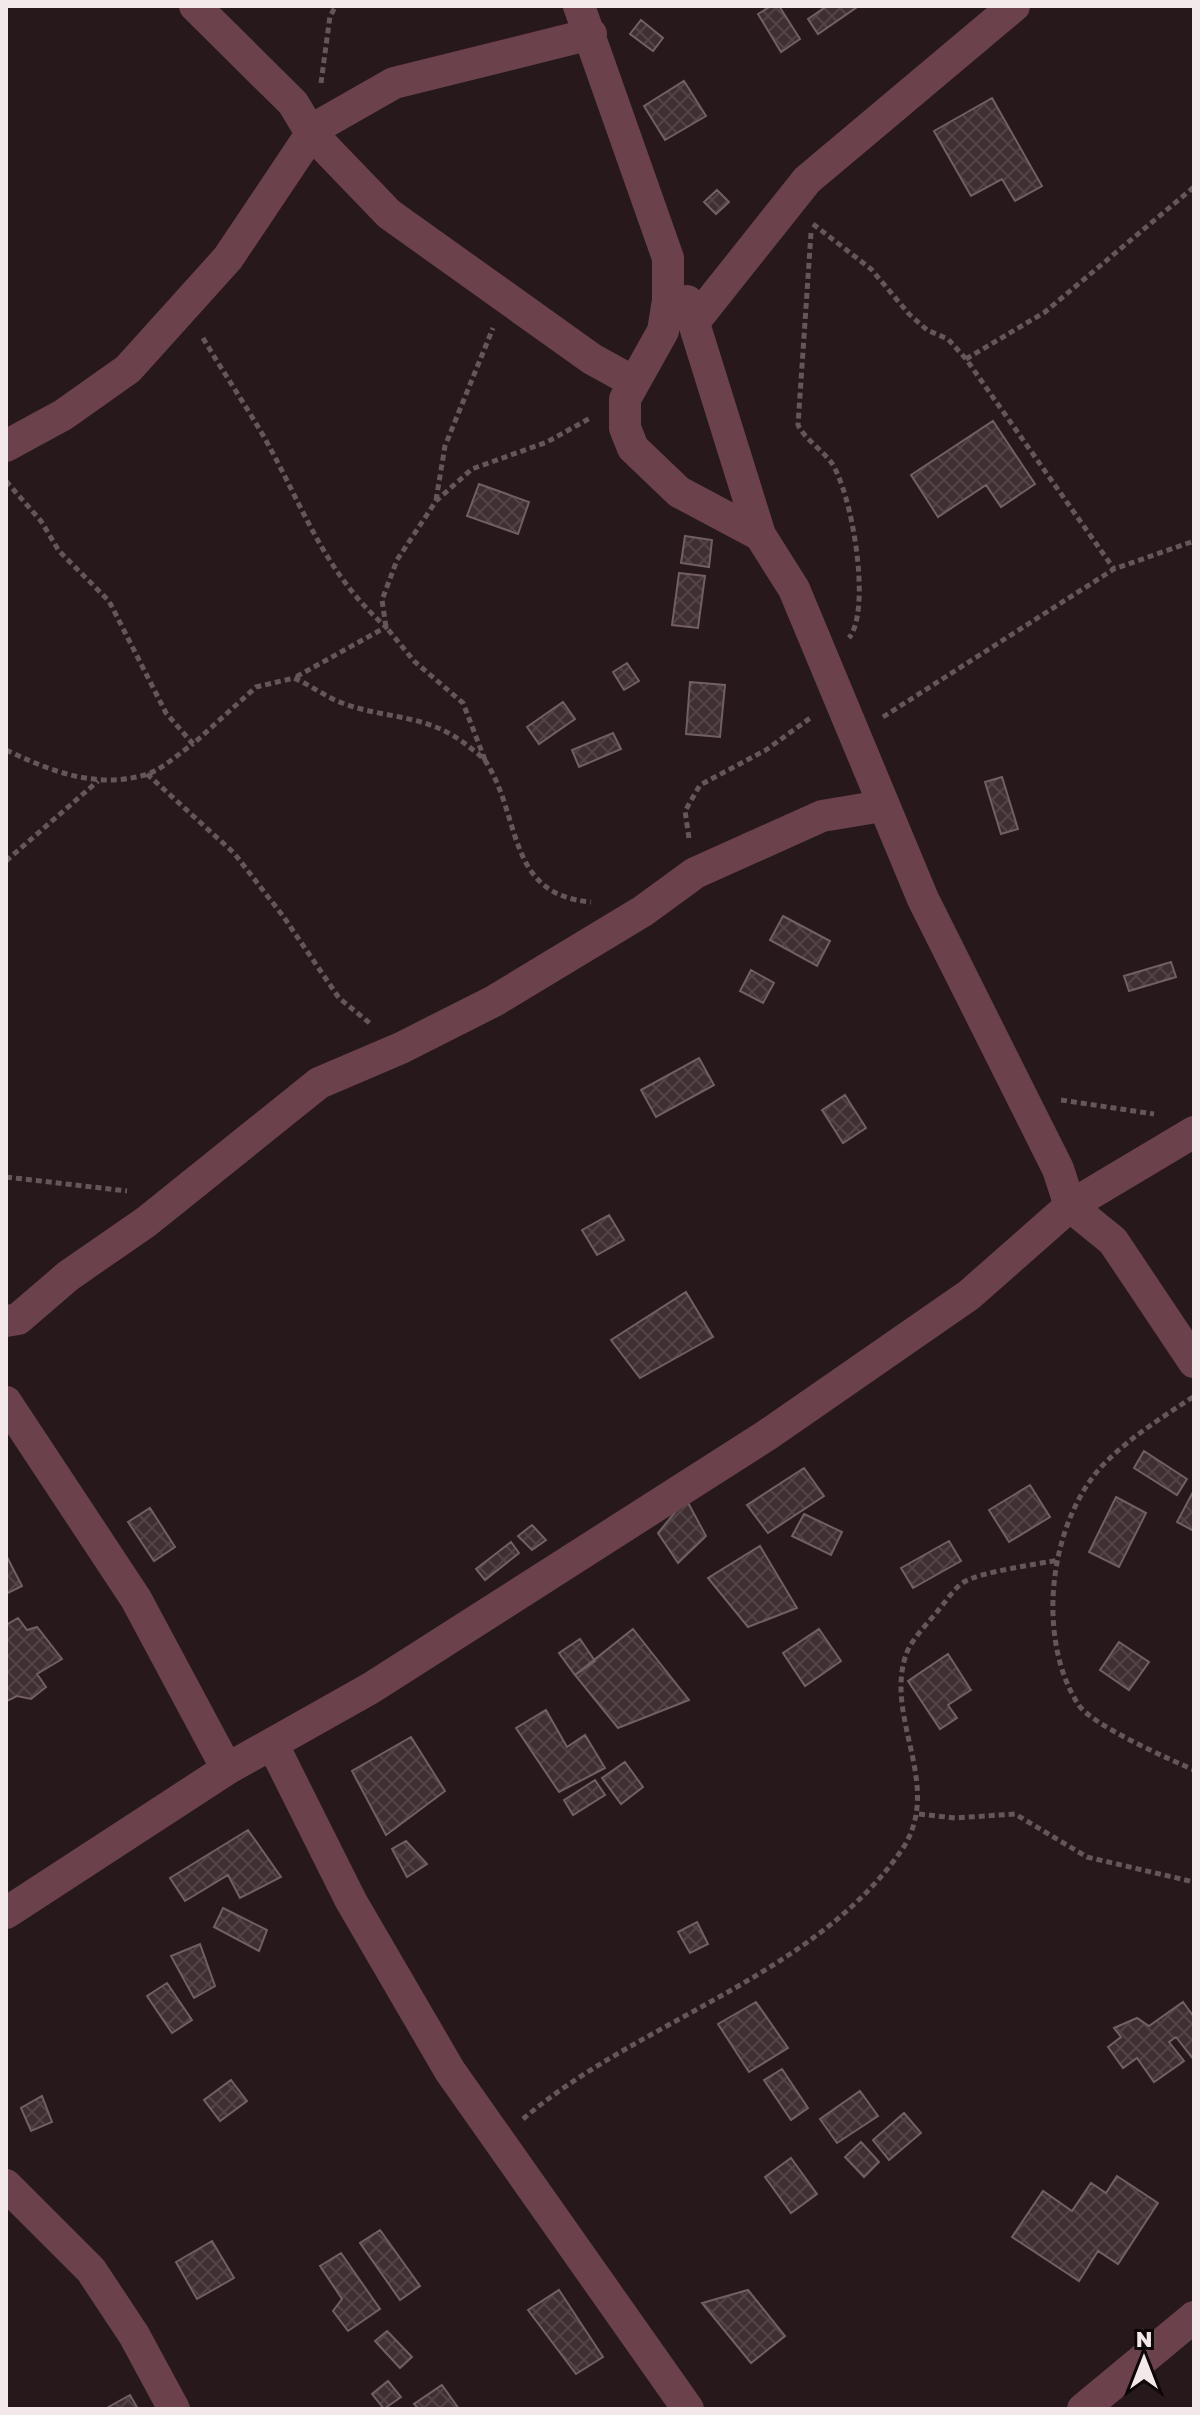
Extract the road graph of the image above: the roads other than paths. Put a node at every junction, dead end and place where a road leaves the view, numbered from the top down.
1 (195, 6) edge
2 (1014, 6) edge
3 (585, 20) edge
4 (313, 131) junction
5 (668, 258) junction
6 (694, 322) junction
7 (628, 390) junction
8 (6, 446) edge
9 (760, 535) junction
10 (882, 806) junction
11 (1194, 1132) edge
12 (1070, 1206) junction
13 (6, 1321) edge
14 (1194, 1362) edge
15 (6, 1402) edge
16 (273, 1745) junction
17 (227, 1769) junction
18 (6, 1913) edge
19 (6, 2185) edge
20 (1194, 2317) edge
21 (174, 2409) edge
22 (688, 2409) edge
23 (1083, 2409) edge

1 - 4 street
2 - 6 street
3 - 4 street
3 - 5 street
4 - 7 street
4 - 8 street
5 - 6 street
5 - 7 street
6 - 9 street
7 - 9 street
9 - 10 street
10 - 12 street
10 - 13 street
11 - 12 street
12 - 14 street
12 - 16 street
15 - 17 street
16 - 17 street
16 - 22 street
17 - 18 street
19 - 21 street
20 - 23 street

